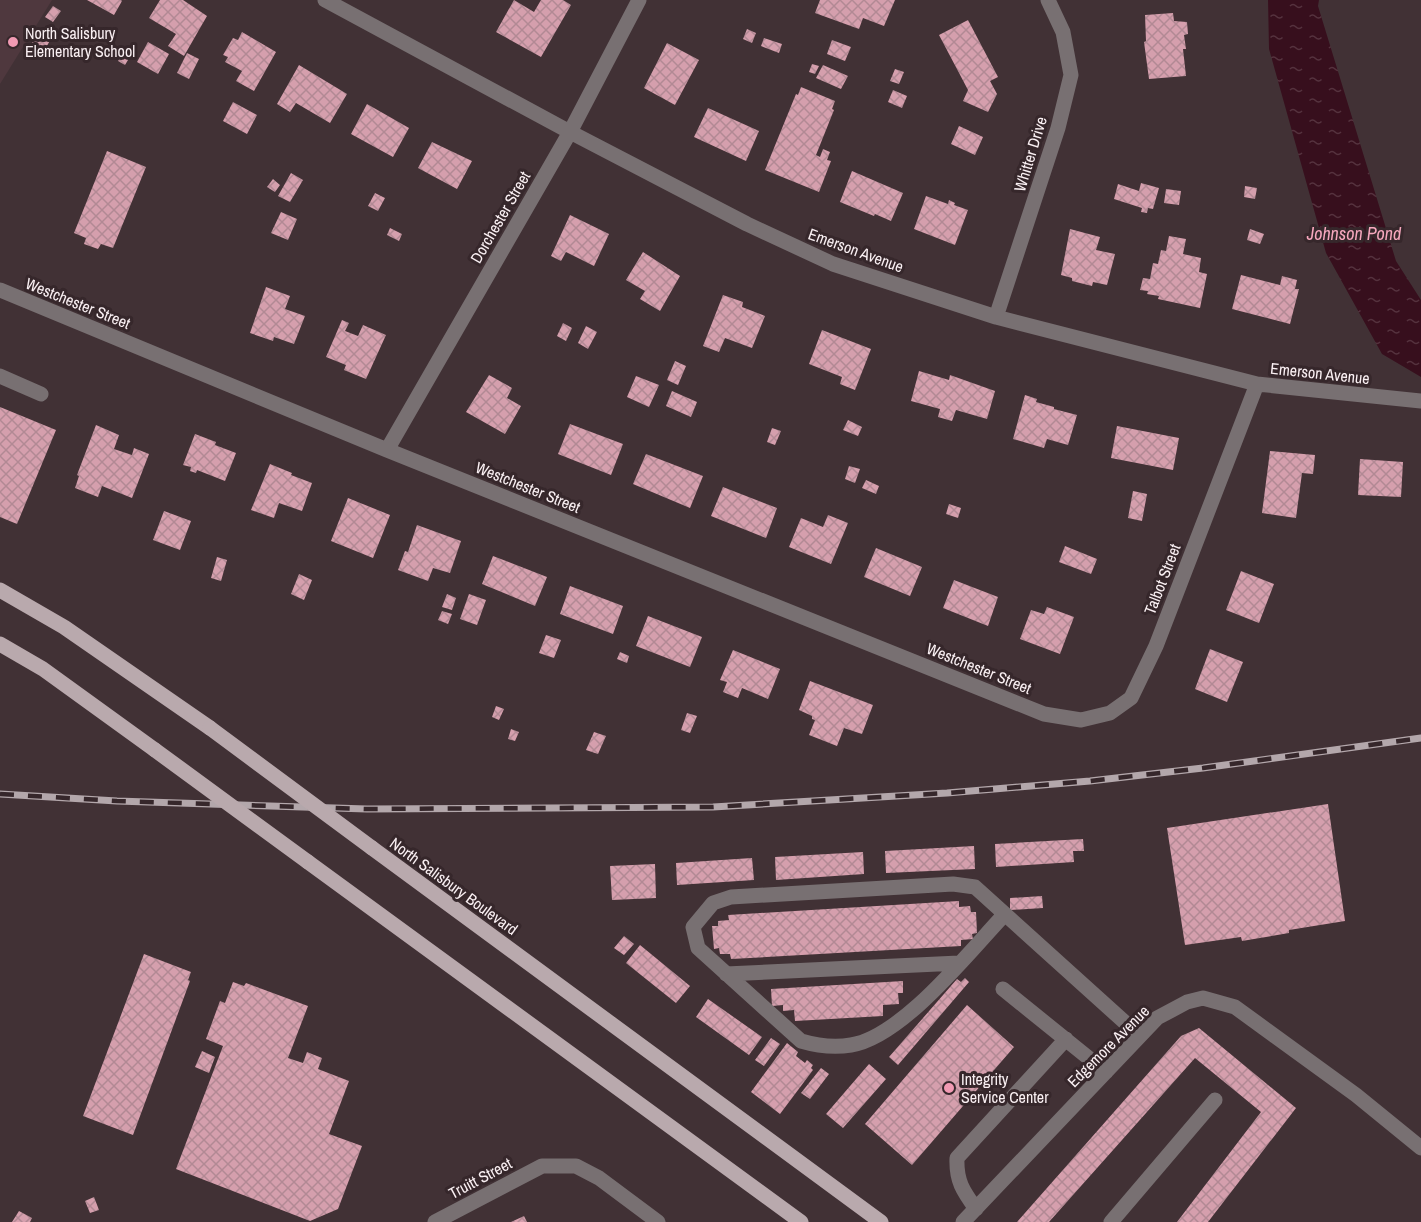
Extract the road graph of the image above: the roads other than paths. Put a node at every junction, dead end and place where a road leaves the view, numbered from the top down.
1 (325, 0) edge
2 (639, 0) edge
3 (1048, 0) edge
4 (570, 132) junction
5 (0, 290) edge
6 (996, 317) junction
7 (0, 376) edge
8 (1257, 384) junction
9 (41, 394) dead end
10 (1421, 401) edge
11 (387, 450) junction
12 (0, 590) edge
13 (0, 644) edge
14 (1044, 714) joint
15 (1004, 915) junction
16 (959, 963) junction
17 (726, 974) junction
18 (1003, 989) dead end
19 (1140, 1036) junction
20 (1066, 1039) junction
21 (1106, 1072) junction
22 (1215, 1100) dead end
23 (1421, 1148) edge
24 (968, 1218) edge
25 (435, 1222) edge
26 (658, 1222) edge
27 (801, 1222) edge
28 (880, 1222) edge
29 (1111, 1222) edge

1 - 4 street, Emerson Avenue
2 - 4 street, Dorchester Street
3 - 6 street, Whitter Drive
4 - 6 street, Emerson Avenue
4 - 11 street, Dorchester Street
5 - 11 street, Westchester Street
6 - 8 street, Emerson Avenue
7 - 9 street
8 - 10 street, Emerson Avenue
8 - 14 street, Talbot Street
11 - 14 street, Westchester Street
12 - 28 main road, North Salisbury Boulevard, bridge
13 - 27 main road, bridge
15 - 16 street
15 - 17 street
15 - 19 street
16 - 17 street
16 - 17 street
18 - 20 street
19 - 21 street, Edgemore Avenue
19 - 23 street, Edgemore Avenue
20 - 21 street
20 - 24 street
21 - 24 street, Edgemore Avenue
22 - 29 street
25 - 26 street, Truitt Street

